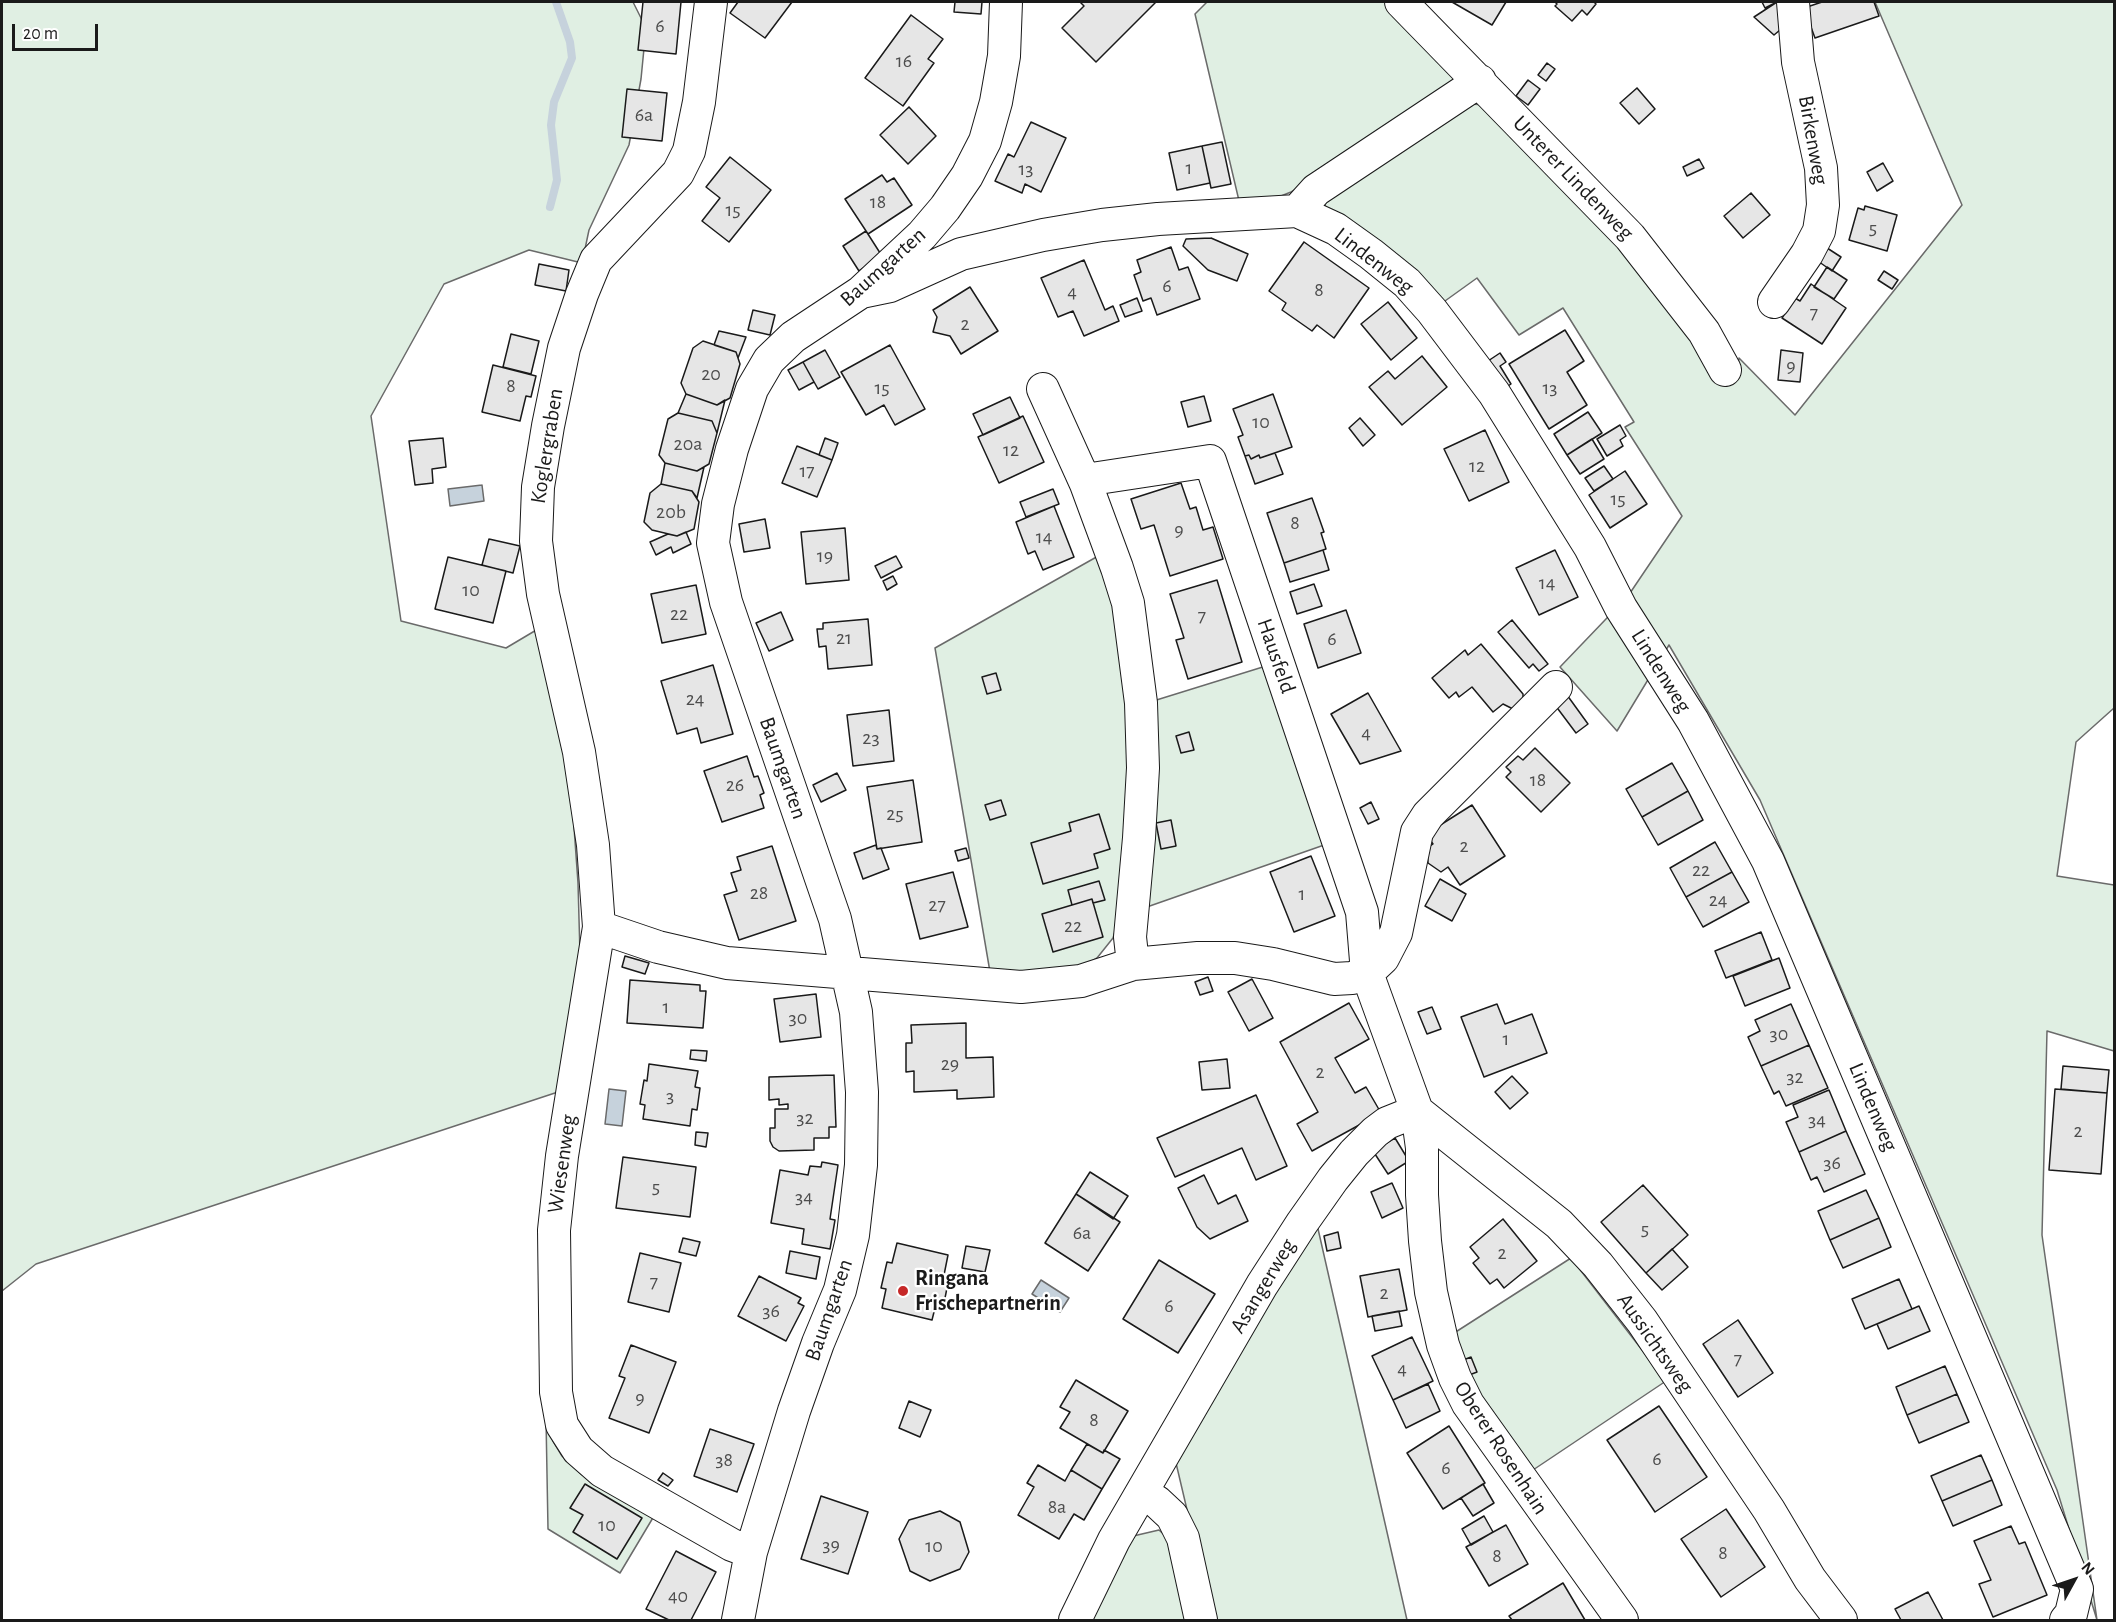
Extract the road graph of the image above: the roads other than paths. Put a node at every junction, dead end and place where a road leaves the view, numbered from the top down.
1 (711, 2) edge
2 (1006, 2) edge
3 (1401, 2) edge
4 (1793, 2) edge
5 (1480, 81) junction
6 (1297, 211) junction
7 (861, 292) junction
8 (1774, 302) dead end
9 (1725, 370) dead end
10 (1043, 389) dead end
11 (1085, 480) junction
12 (1556, 687) dead end
13 (599, 927) junction
14 (1134, 964) junction
15 (848, 972) junction
16 (1367, 973) junction
17 (1417, 1111) junction
18 (1142, 1492) junction
19 (751, 1552) junction
20 (738, 1620) edge
21 (1075, 1620) edge
22 (1201, 1620) edge
23 (1622, 1620) edge
24 (1841, 1620) edge
25 (2066, 1620) edge

1 - 13 street, Koglergraben
2 - 7 street, Baumgarten
3 - 5 street, Unterer Lindenweg
4 - 8 street, Birkenweg
5 - 6 street
5 - 9 street, Unterer Lindenweg
6 - 7 street, Lindenweg
6 - 25 street, Lindenweg
7 - 15 street, Baumgarten
10 - 11 street
11 - 14 street
11 - 16 street, Hausfeld
12 - 16 street
13 - 15 street
13 - 19 street, Wiesenweg
14 - 15 street
14 - 16 street
15 - 19 street, Baumgarten
16 - 17 street
17 - 18 street, Asangerweg
17 - 23 street, Oberer Rosenhain
17 - 24 street, Aussichtsweg
18 - 21 street, Asangerweg
18 - 22 street
19 - 20 street, Baumgarten

